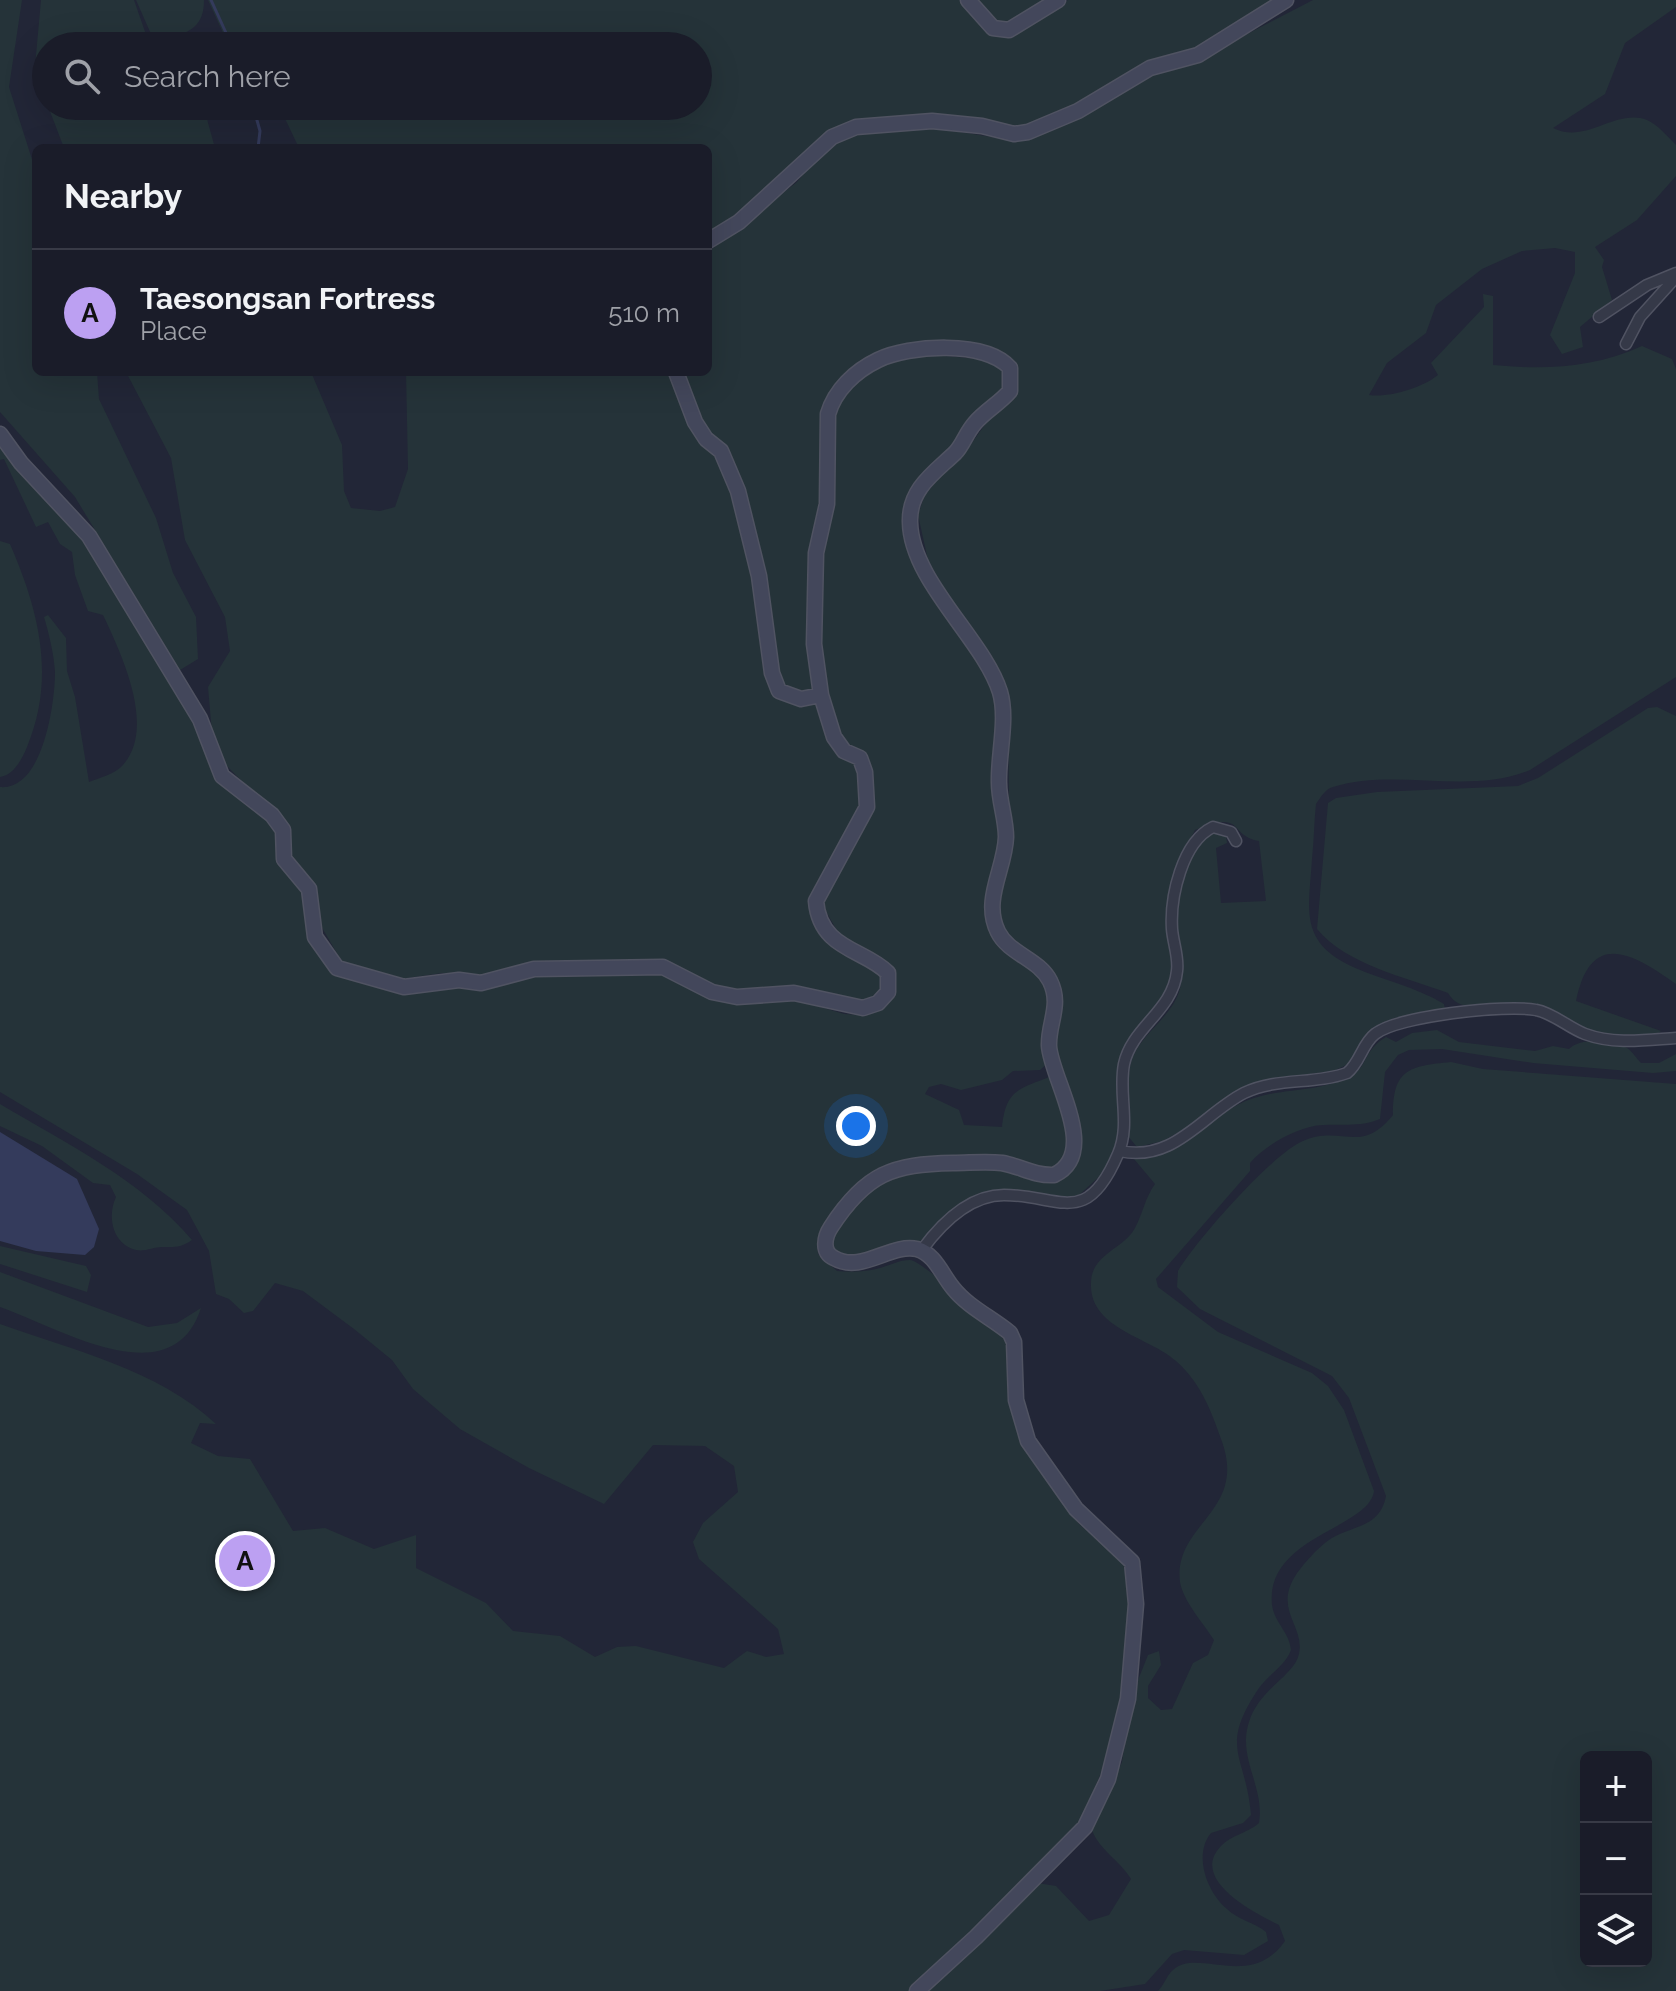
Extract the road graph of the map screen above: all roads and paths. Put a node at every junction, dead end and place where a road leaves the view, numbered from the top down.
1 (968, 0) edge
2 (1058, 0) edge
3 (1286, 0) edge
4 (712, 239) edge
5 (1676, 275) edge
6 (1599, 317) dead end
7 (1626, 344) dead end
8 (678, 376) edge
9 (0, 434) edge
10 (821, 695) junction
11 (1236, 841) dead end
12 (1676, 1038) edge
13 (1120, 1151) junction
14 (921, 1251) junction
15 (917, 1991) edge

1 - 2 street
3 - 4 street
5 - 6 street
5 - 7 street
8 - 10 street
9 - 10 street
10 - 14 street
11 - 13 street
12 - 13 street
13 - 14 street
14 - 15 street

